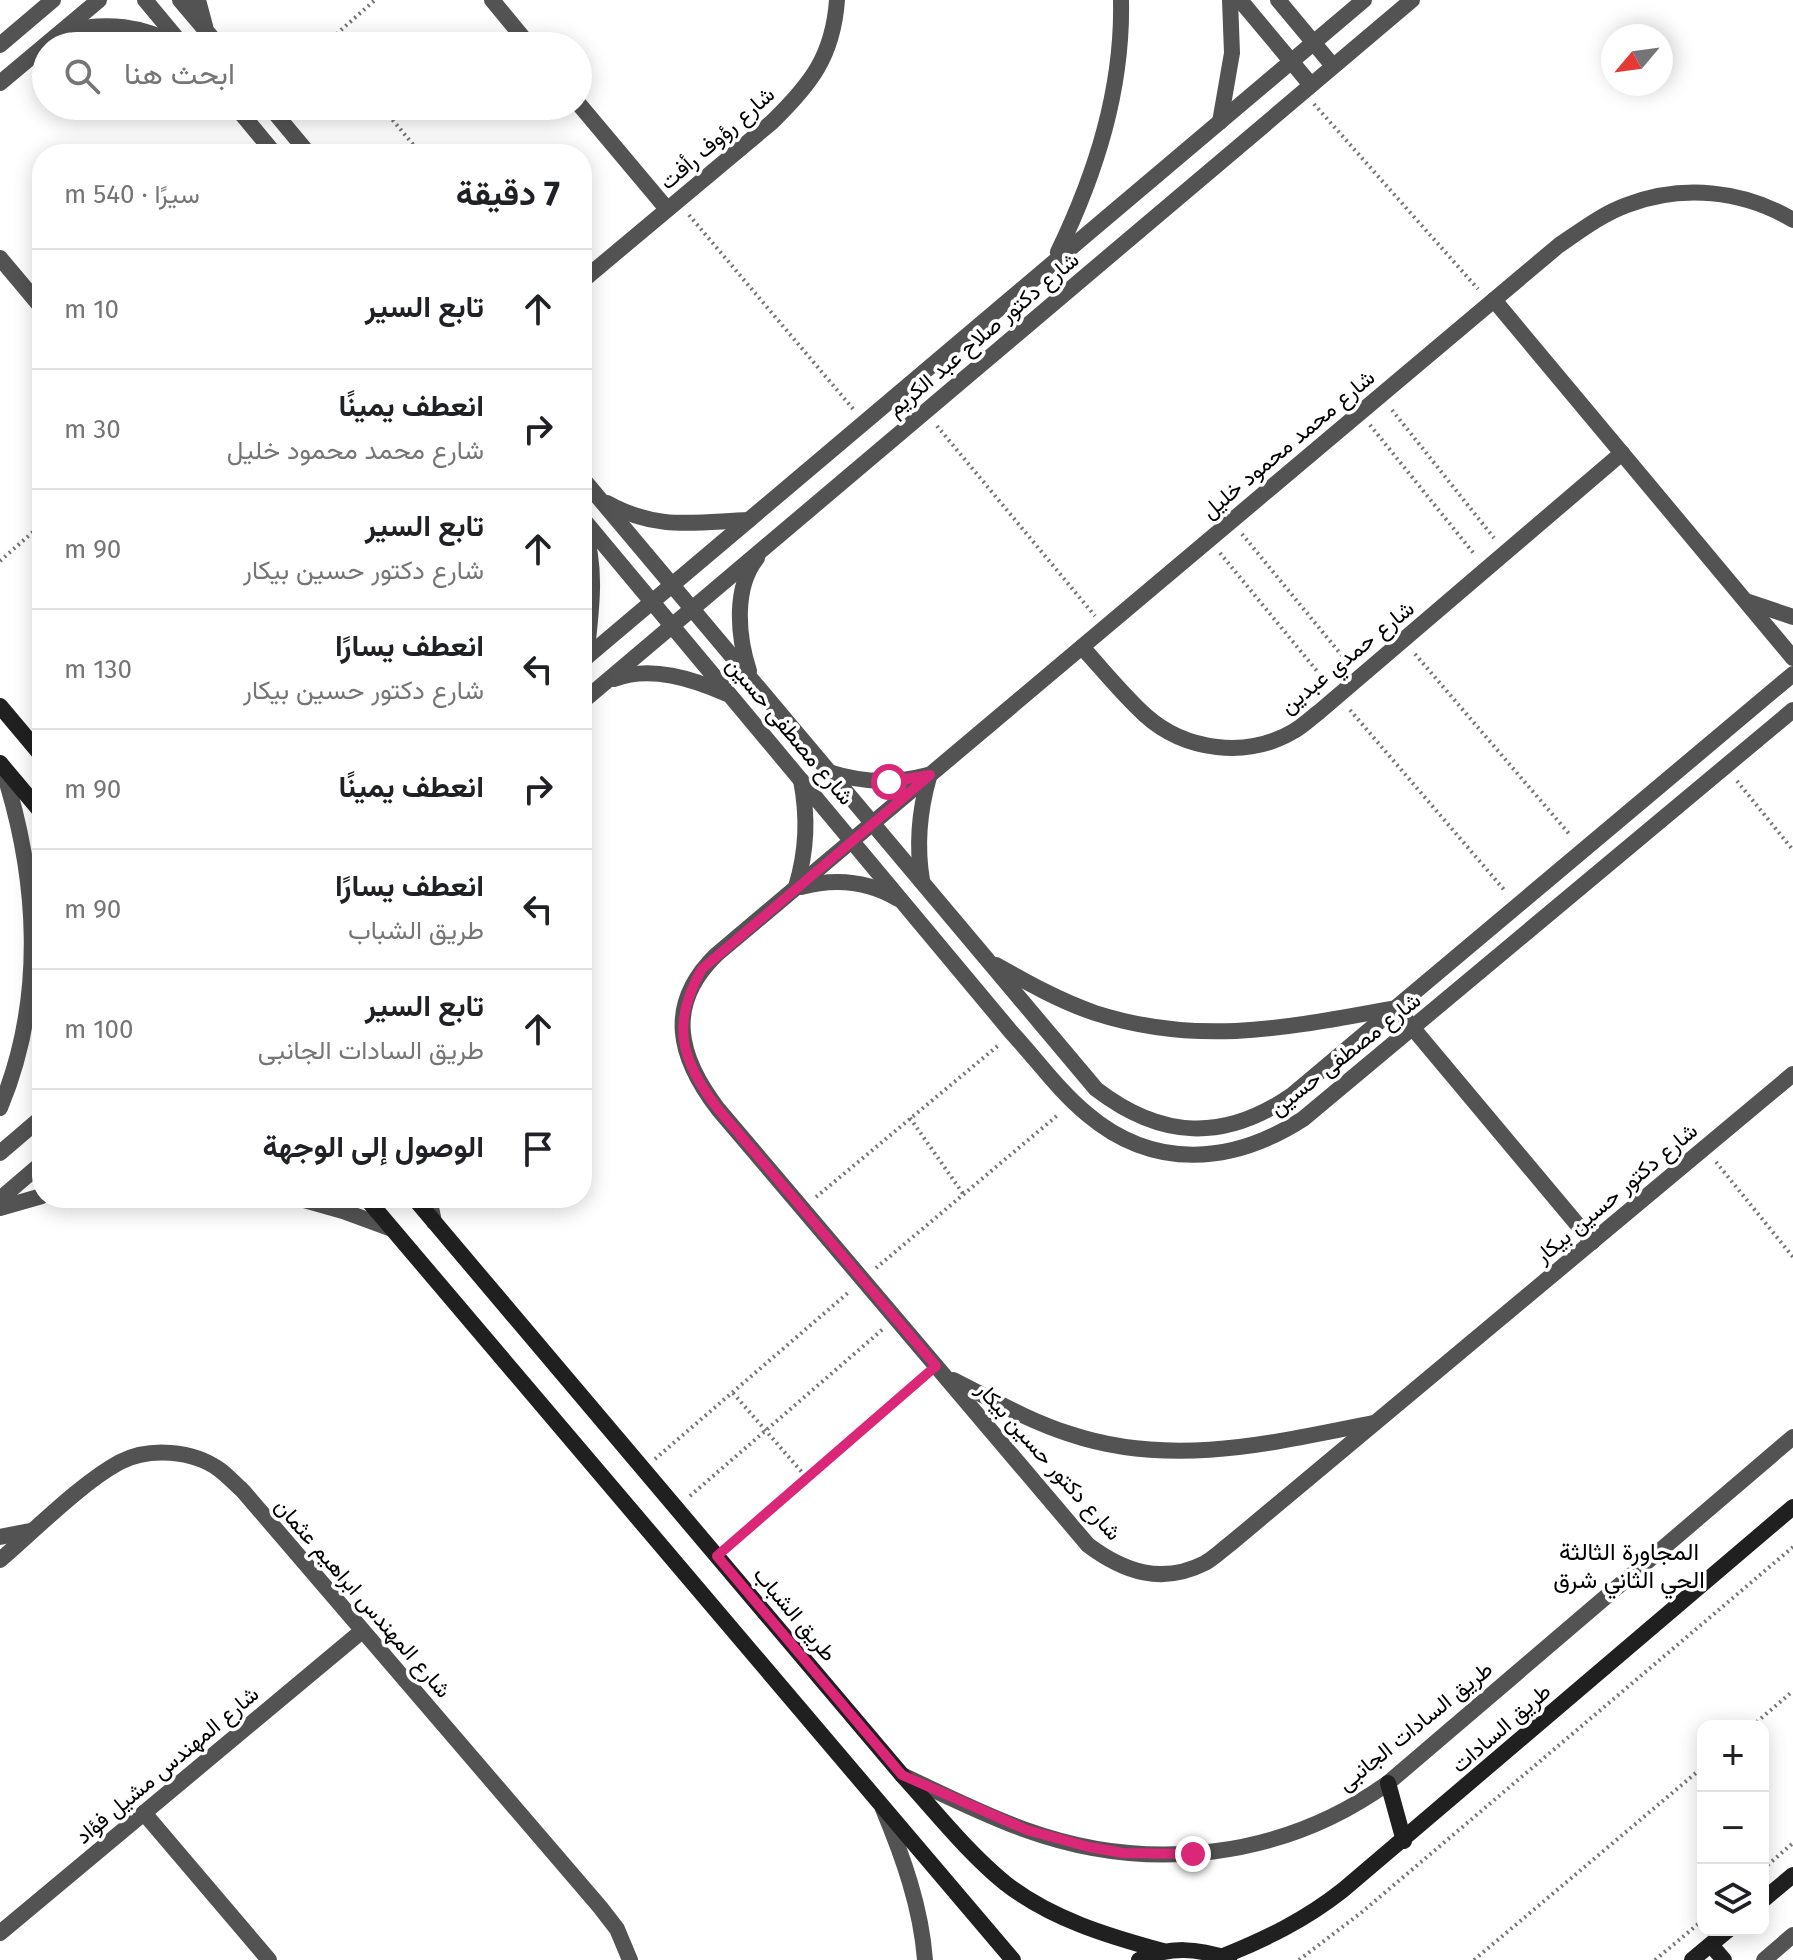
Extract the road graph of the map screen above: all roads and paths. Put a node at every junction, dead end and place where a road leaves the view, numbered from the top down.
1 (53, 0) edge
2 (99, 0) edge
3 (145, 0) edge
4 (180, 0) edge
5 (198, 0) edge
6 (375, 0) edge
7 (492, 0) edge
8 (837, 0) edge
9 (1121, 0) edge
10 (1230, 0) edge
11 (1240, 0) edge
12 (1278, 0) edge
13 (1364, 0) edge
14 (1412, 0) edge
15 (206, 31) joint
16 (60, 32) joint
17 (149, 32) edge
18 (170, 32) edge
19 (341, 32) edge
20 (518, 32) edge
21 (1314, 43) junction
22 (0, 45) edge
23 (32, 56) edge
24 (1292, 62) junction
25 (1333, 66) junction
26 (0, 83) edge
27 (1307, 88) junction
28 (592, 118) edge
29 (247, 120) edge
30 (281, 120) edge
31 (393, 120) edge
32 (1220, 122) junction
33 (267, 144) edge
34 (301, 144) edge
35 (413, 144) edge
36 (672, 205) junction
37 (1793, 220) edge
38 (0, 258) edge
39 (1055, 259) junction
40 (592, 273) edge
41 (32, 296) edge
42 (1492, 301) junction
43 (1381, 395) junction
44 (925, 411) junction
45 (1360, 413) junction
46 (864, 422) junction
47 (1622, 453) junction
48 (592, 490) edge
49 (599, 498) junction
50 (749, 520) junction
51 (1232, 521) junction
52 (32, 533) edge
53 (592, 533) edge
54 (1209, 539) junction
55 (769, 543) junction
56 (1506, 553) junction
57 (0, 561) edge
58 (592, 565) edge
59 (1487, 569) junction
60 (671, 585) junction
61 (1745, 600) junction
62 (652, 602) junction
63 (692, 609) junction
64 (592, 610) edge
65 (1793, 617) edge
66 (672, 626) junction
67 (1105, 628) junction
68 (1403, 640) junction
69 (1082, 647) junction
70 (592, 652) edge
71 (1793, 658) edge
72 (1793, 674) edge
73 (1360, 677) junction
74 (752, 680) junction
75 (605, 682) junction
76 (592, 693) edge
77 (731, 696) junction
78 (1338, 696) junction
79 (0, 706) edge
80 (1793, 710) edge
81 (20, 730) junction
82 (32, 734) edge
83 (32, 744) edge
84 (1, 764) edge
85 (1725, 767) junction
86 (829, 772) junction
87 (930, 775) junction
88 (800, 778) junction
89 (32, 801) edge
90 (873, 824) junction
91 (853, 840) junction
92 (1584, 850) junction
93 (1793, 850) edge
94 (922, 882) junction
95 (796, 888) junction
96 (907, 905) junction
97 (1518, 906) junction
98 (988, 960) junction
99 (1396, 1008) junction
100 (1413, 1029) junction
101 (1012, 1033) junction
102 (1793, 1074) edge
103 (1073, 1102) junction
104 (0, 1108) edge
105 (910, 1118) junction
106 (32, 1126) edge
107 (1704, 1148) junction
108 (0, 1153) edge
109 (32, 1172) edge
110 (964, 1195) junction
111 (0, 1199) edge
112 (32, 1199) edge
113 (0, 1208) edge
114 (332, 1208) edge
115 (374, 1208) edge
116 (422, 1208) edge
117 (431, 1208) edge
118 (802, 1208) junction
119 (434, 1222) junction
120 (392, 1229) junction
121 (1592, 1242) junction
122 (1793, 1257) edge
123 (863, 1280) junction
124 (896, 1318) junction
125 (940, 1371) junction
126 (733, 1393) junction
127 (1375, 1423) junction
128 (766, 1430) junction
129 (1793, 1437) edge
130 (643, 1469) junction
131 (807, 1478) junction
132 (1793, 1507) edge
133 (676, 1508) junction
134 (36, 1530) junction
135 (0, 1537) edge
136 (1793, 1547) edge
137 (717, 1556) junction
138 (0, 1560) edge
139 (362, 1631) junction
140 (1793, 1691) edge
141 (1759, 1720) edge
142 (1697, 1772) edge
143 (902, 1775) junction
144 (1388, 1783) junction
145 (879, 1800) junction
146 (144, 1813) junction
147 (1404, 1841) junction
148 (1793, 1843) edge
149 (1769, 1864) edge
150 (1793, 1875) edge
151 (1769, 1895) edge
152 (1697, 1925) edge
153 (0, 1933) edge
154 (1793, 1935) edge
155 (1721, 1936) edge
156 (1711, 1945) junction
157 (1163, 1951) junction
158 (1002, 1953) edge
159 (1226, 1958) edge
160 (269, 1960) edge
161 (630, 1960) edge
162 (925, 1960) edge
163 (1013, 1960) edge
164 (1139, 1960) edge
165 (1299, 1960) edge
166 (1474, 1960) edge
167 (1655, 1960) edge
168 (1692, 1960) edge
169 (1724, 1960) edge
170 (1764, 1960) edge

1 - 22 street
2 - 16 street
3 - 18 street
4 - 15 street
5 - 15 street
6 - 19 path
7 - 20 street
8 - 36 street, شارع رؤوف رأفت
9 - 39 street
10 - 32 street
11 - 24 street
12 - 21 street
13 - 21 street, شارع دكتور صلاح عبد الكريم
14 - 25 street, شارع دكتور صلاح عبد الكريم
16 - 17 street
21 - 24 street, شارع دكتور صلاح عبد الكريم
21 - 25 street
23 - 26 street
24 - 27 street
24 - 32 street, شارع دكتور صلاح عبد الكريم
25 - 27 street, شارع دكتور صلاح عبد الكريم
27 - 42 path
27 - 44 street, شارع دكتور صلاح عبد الكريم
28 - 36 street
29 - 33 street
30 - 34 street
31 - 35 path
32 - 39 street, شارع دكتور صلاح عبد الكريم
36 - 40 street, شارع رؤوف رأفت
36 - 46 path
37 - 42 street, شارع محمد محمود خليل
38 - 41 street
39 - 46 street, شارع دكتور صلاح عبد الكريم
42 - 43 street, شارع محمد محمود خليل
42 - 47 street
43 - 45 street, شارع محمد محمود خليل
43 - 56 path
44 - 55 street, شارع دكتور صلاح عبد الكريم
44 - 67 path
45 - 51 street, شارع محمد محمود خليل
45 - 59 path
46 - 50 street, شارع دكتور صلاح عبد الكريم
47 - 56 street, شارع حمدي عبدين
47 - 61 street
48 - 49 street, شارع مصطفى حسين
49 - 50 street
49 - 60 street, شارع مصطفى حسين
50 - 60 street, شارع دكتور صلاح عبد الكريم
51 - 54 street, شارع محمد محمود خليل
51 - 73 path
52 - 57 path
53 - 62 street, شارع مصطفى حسين
54 - 67 street, شارع محمد محمود خليل
54 - 78 path
55 - 63 street, شارع دكتور صلاح عبد الكريم
55 - 74 street
56 - 59 street, شارع حمدي عبدين
58 - 64 street
59 - 68 street, شارع حمدي عبدين
60 - 62 street, شارع دكتور صلاح عبد الكريم
60 - 63 street, شارع مصطفى حسين
61 - 65 street
61 - 71 street
62 - 66 street, شارع مصطفى حسين
62 - 70 street, شارع دكتور صلاح عبد الكريم
63 - 66 street, شارع دكتور صلاح عبد الكريم
63 - 74 street, شارع مصطفى حسين
66 - 75 street, شارع دكتور صلاح عبد الكريم
66 - 77 street, شارع مصطفى حسين
67 - 69 street, شارع محمد محمود خليل
68 - 73 street, شارع حمدي عبدين
68 - 92 path
69 - 78 street, شارع حمدي عبدين
69 - 87 street, شارع محمد محمود خليل
72 - 92 street, شارع مصطفى حسين
73 - 78 street, شارع حمدي عبدين
74 - 86 street, شارع مصطفى حسين
75 - 76 street, شارع دكتور صلاح عبد الكريم
75 - 77 street
77 - 88 street, شارع مصطفى حسين
78 - 97 path
79 - 81 main road
80 - 85 street, شارع مصطفى حسين
81 - 82 street
81 - 83 main road
84 - 89 main road
84 - 104 street
85 - 93 path
85 - 100 street, شارع مصطفى حسين
86 - 87 street
86 - 90 street, شارع مصطفى حسين
87 - 90 street, شارع محمد محمود خليل
87 - 94 street
88 - 91 street, شارع مصطفى حسين
88 - 95 street
90 - 91 street, شارع محمد محمود خليل
90 - 94 street, شارع مصطفى حسين
91 - 95 street, شارع دكتور حسين بيكار
91 - 96 street, شارع مصطفى حسين
92 - 97 street, شارع مصطفى حسين
94 - 98 street, شارع مصطفى حسين
95 - 96 street
95 - 118 street, شارع دكتور حسين بيكار
96 - 101 street, شارع مصطفى حسين
97 - 99 street, شارع مصطفى حسين
98 - 99 street
98 - 99 street, شارع مصطفى حسين
99 - 100 street
100 - 103 street, شارع مصطفى حسين
100 - 121 street
101 - 103 street, شارع مصطفى حسين
101 - 105 path
102 - 107 street, شارع دكتور حسين بيكار
103 - 110 path
105 - 110 path
105 - 118 path
106 - 108 street
107 - 121 street, شارع دكتور حسين بيكار
107 - 122 path
109 - 111 street
110 - 123 path
112 - 113 street
114 - 120 street
115 - 120 main road
116 - 119 main road, طريق الشباب
117 - 119 street
118 - 123 street, شارع دكتور حسين بيكار
119 - 130 main road, طريق الشباب
120 - 145 main road
121 - 127 street, شارع دكتور حسين بيكار
123 - 124 street, شارع دكتور حسين بيكار
123 - 126 path
124 - 125 street, شارع دكتور حسين بيكار
124 - 128 path
125 - 127 street
125 - 127 street, شارع دكتور حسين بيكار
125 - 131 path
126 - 128 path
126 - 130 path
128 - 131 path
128 - 133 path
129 - 144 street, طريق السادات الجانبى
130 - 133 main road, طريق الشباب
131 - 137 path
132 - 147 main road, طريق السادات
133 - 137 main road, طريق الشباب
134 - 135 street
134 - 138 street, شارع المهندس ابراهيم عثمان
134 - 139 street, شارع المهندس ابراهيم عثمان
136 - 165 path
137 - 143 main road, طريق الشباب
139 - 146 street, شارع المهندس مشيل فؤاد
139 - 161 street, شارع المهندس ابراهيم عثمان
140 - 141 path
142 - 166 path
143 - 144 street, طريق السادات الجانبى
143 - 157 main road, طريق الشباب
144 - 147 main road
145 - 158 main road
145 - 162 street
146 - 153 street, شارع المهندس مشيل فؤاد
146 - 160 street
147 - 159 main road, طريق السادات
148 - 149 path
150 - 151 main road
152 - 167 path
154 - 170 street
155 - 156 main road
156 - 168 main road
156 - 169 main road
157 - 159 main road
157 - 164 main road
158 - 163 main road

